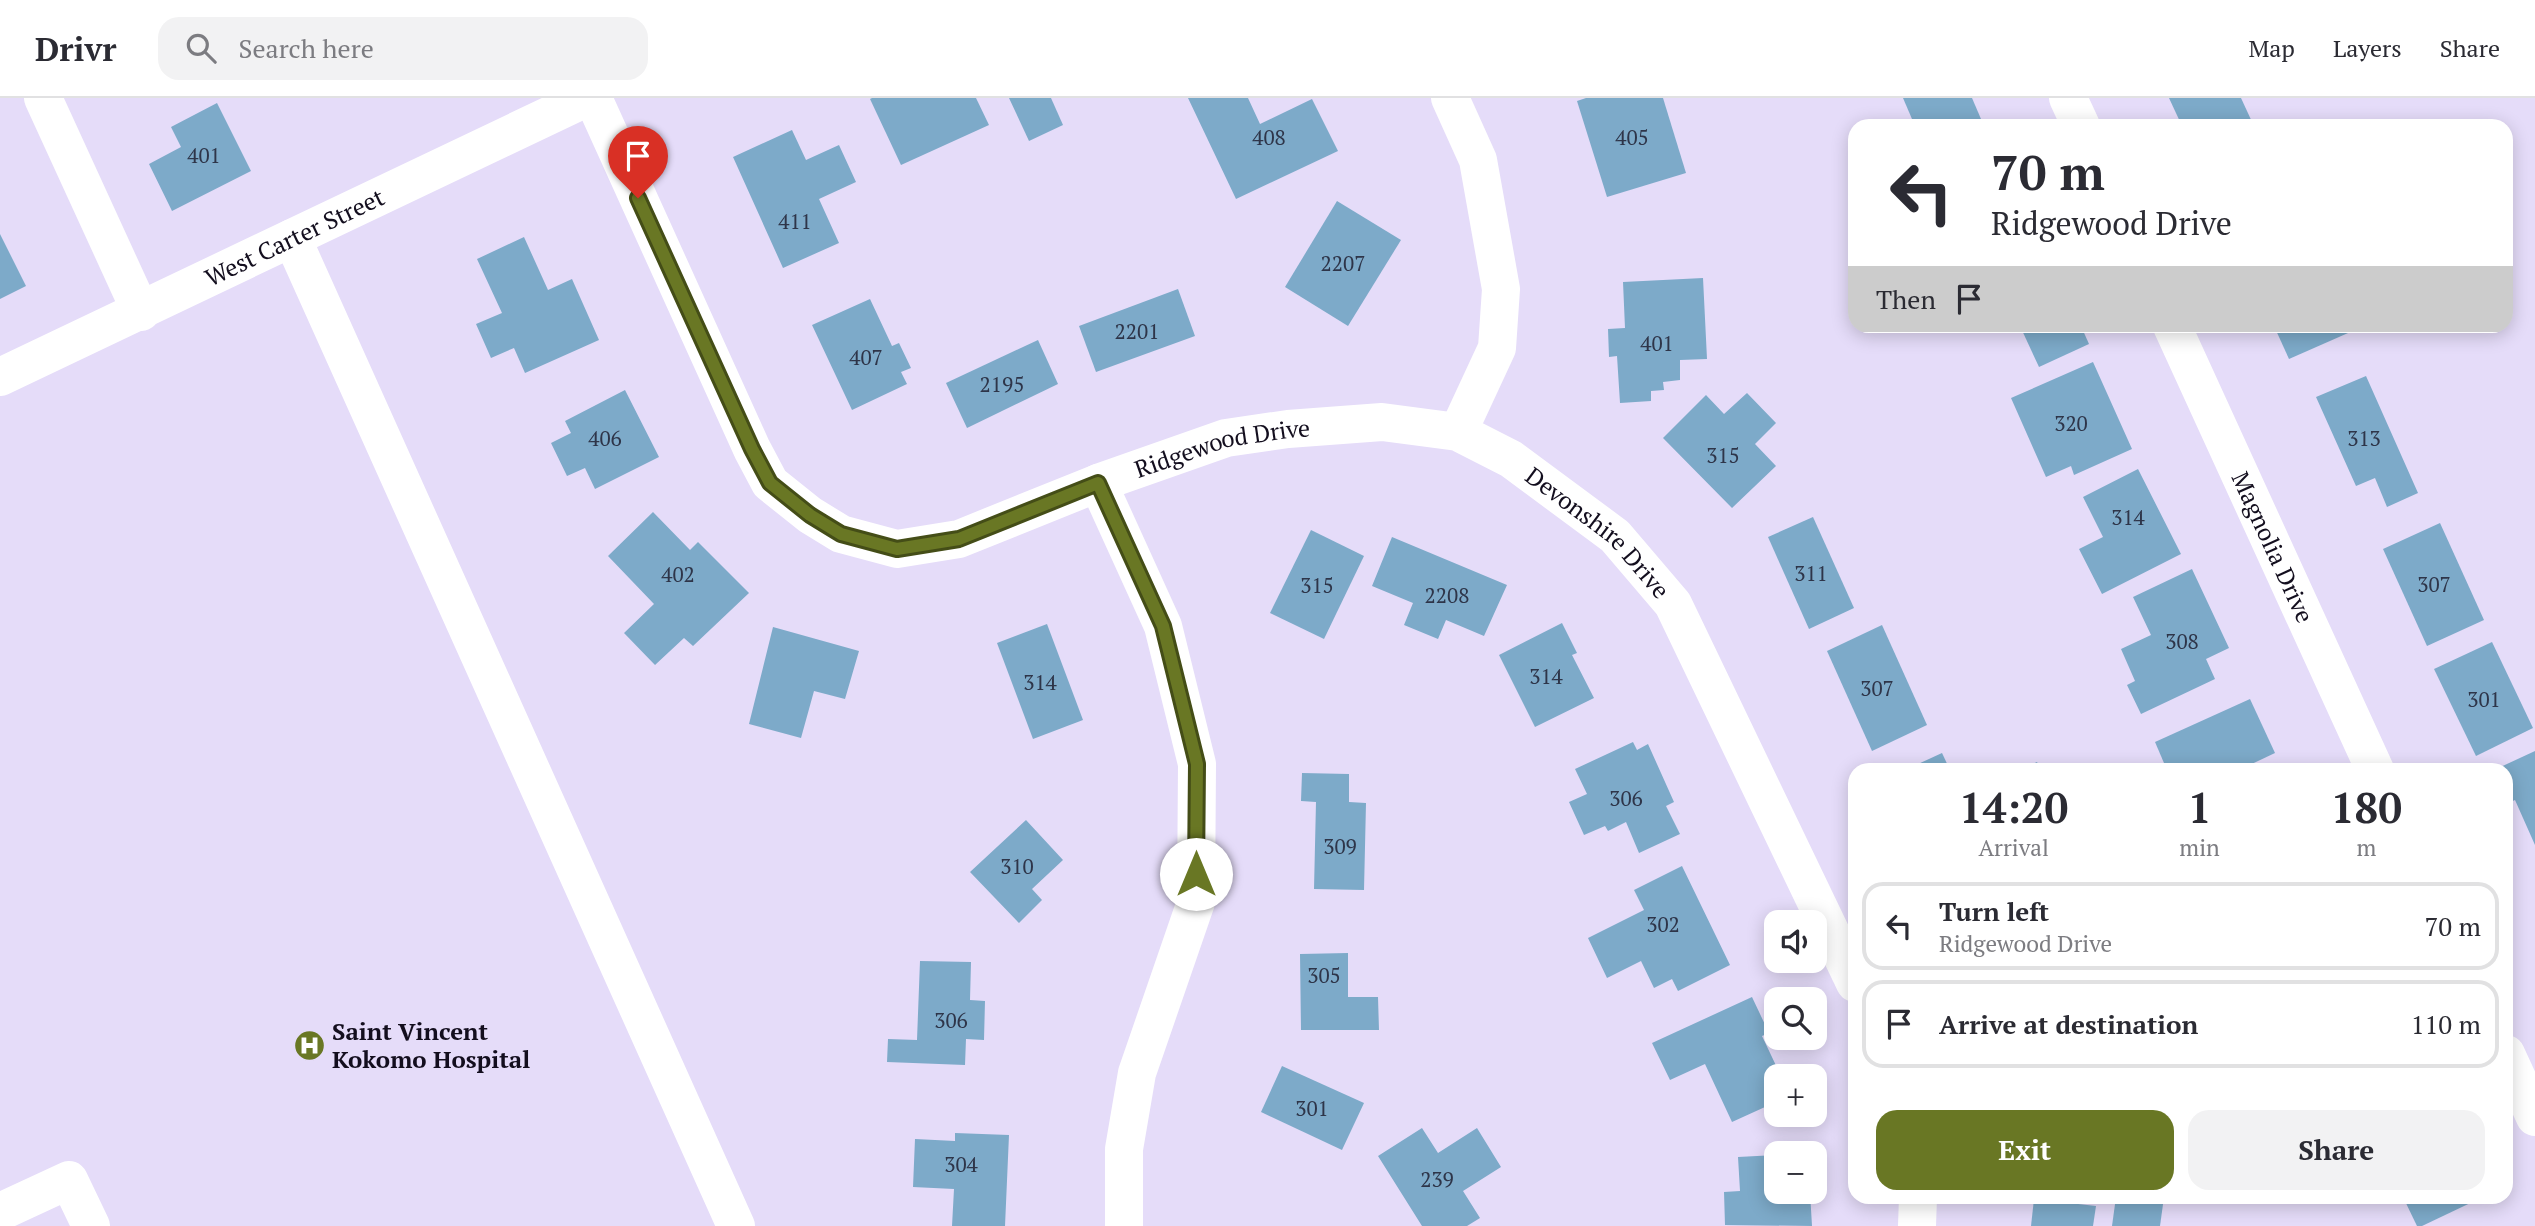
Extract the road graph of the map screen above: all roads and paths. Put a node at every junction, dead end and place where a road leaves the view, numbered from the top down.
1 (43, 98) edge
2 (586, 98) edge
3 (593, 98) edge
4 (1450, 98) edge
5 (2068, 98) edge
6 (2078, 119) edge
7 (292, 238) junction
8 (141, 312) junction
9 (2175, 333) edge
10 (0, 377) edge
11 (1458, 432) junction
12 (1098, 483) junction
13 (2372, 763) edge
14 (1848, 968) edge
15 (2513, 1069) edge
16 (2535, 1117) edge
17 (1918, 1204) edge
18 (0, 1212) edge
19 (90, 1226) edge
20 (736, 1226) edge
21 (1124, 1226) edge
22 (1917, 1226) edge

1 - 8 street
2 - 7 street, West Carter Street
3 - 12 street, Ridgewood Drive
4 - 11 street
5 - 6 street
7 - 8 street, West Carter Street
7 - 20 street
8 - 10 street, West Carter Street
9 - 13 street, Magnolia Drive
11 - 12 street, Ridgewood Drive
11 - 14 street, Devonshire Drive
12 - 21 street
15 - 16 street
17 - 22 street
18 - 19 street

